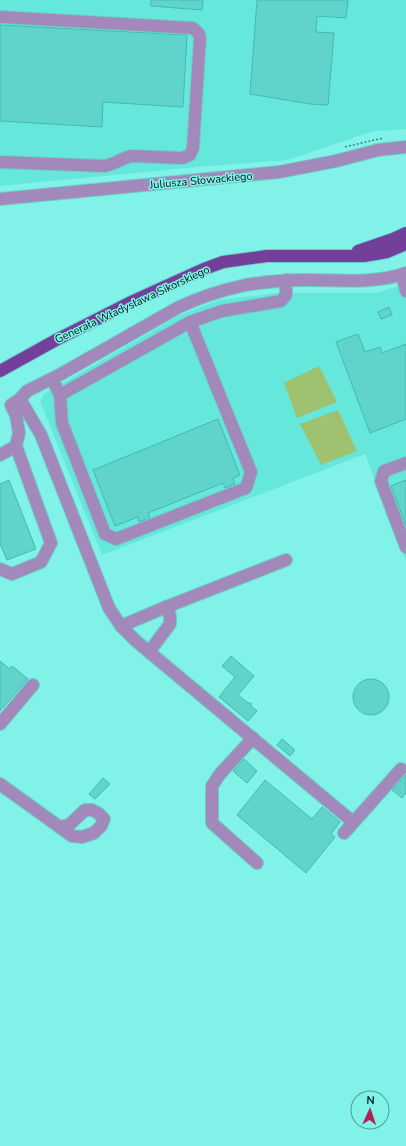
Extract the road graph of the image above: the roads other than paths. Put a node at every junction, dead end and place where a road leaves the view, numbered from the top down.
1 (0, 17) edge
2 (404, 148) edge
3 (0, 162) edge
4 (0, 199) edge
5 (406, 233) edge
6 (406, 244) edge
7 (342, 256) junction
8 (404, 274) edge
9 (286, 280) junction
10 (406, 291) edge
11 (190, 322) junction
12 (0, 371) edge
13 (52, 379) junction
14 (60, 394) junction
15 (20, 399) junction
16 (16, 446) junction
17 (0, 455) edge
18 (406, 463) edge
19 (406, 547) edge
20 (286, 560) dead end
21 (0, 569) edge
22 (166, 607) junction
23 (121, 626) junction
24 (149, 652) junction
25 (33, 685) dead end
26 (0, 724) edge
27 (253, 738) junction
28 (401, 768) dead end
29 (1, 786) edge
30 (354, 822) junction
31 (60, 827) dead end
32 (344, 833) dead end
33 (257, 863) dead end

1 - 3 street
2 - 4 street, Juliusza Słowackiego
5 - 7 main road, Generała Władysława Sikorskiego
6 - 7 main road, Generała Władysława Sikorskiego
7 - 12 main road, Generała Władysława Sikorskiego
8 - 9 street
8 - 10 street
9 - 11 street
9 - 13 street
11 - 14 street
11 - 14 street
13 - 14 street
13 - 15 street
15 - 16 street
15 - 23 street
16 - 17 street
16 - 21 street
18 - 19 street
20 - 22 street
22 - 23 street
22 - 24 street
23 - 24 street
24 - 27 street
25 - 26 street
27 - 30 street
27 - 33 street
28 - 30 street
29 - 31 street
30 - 32 street

